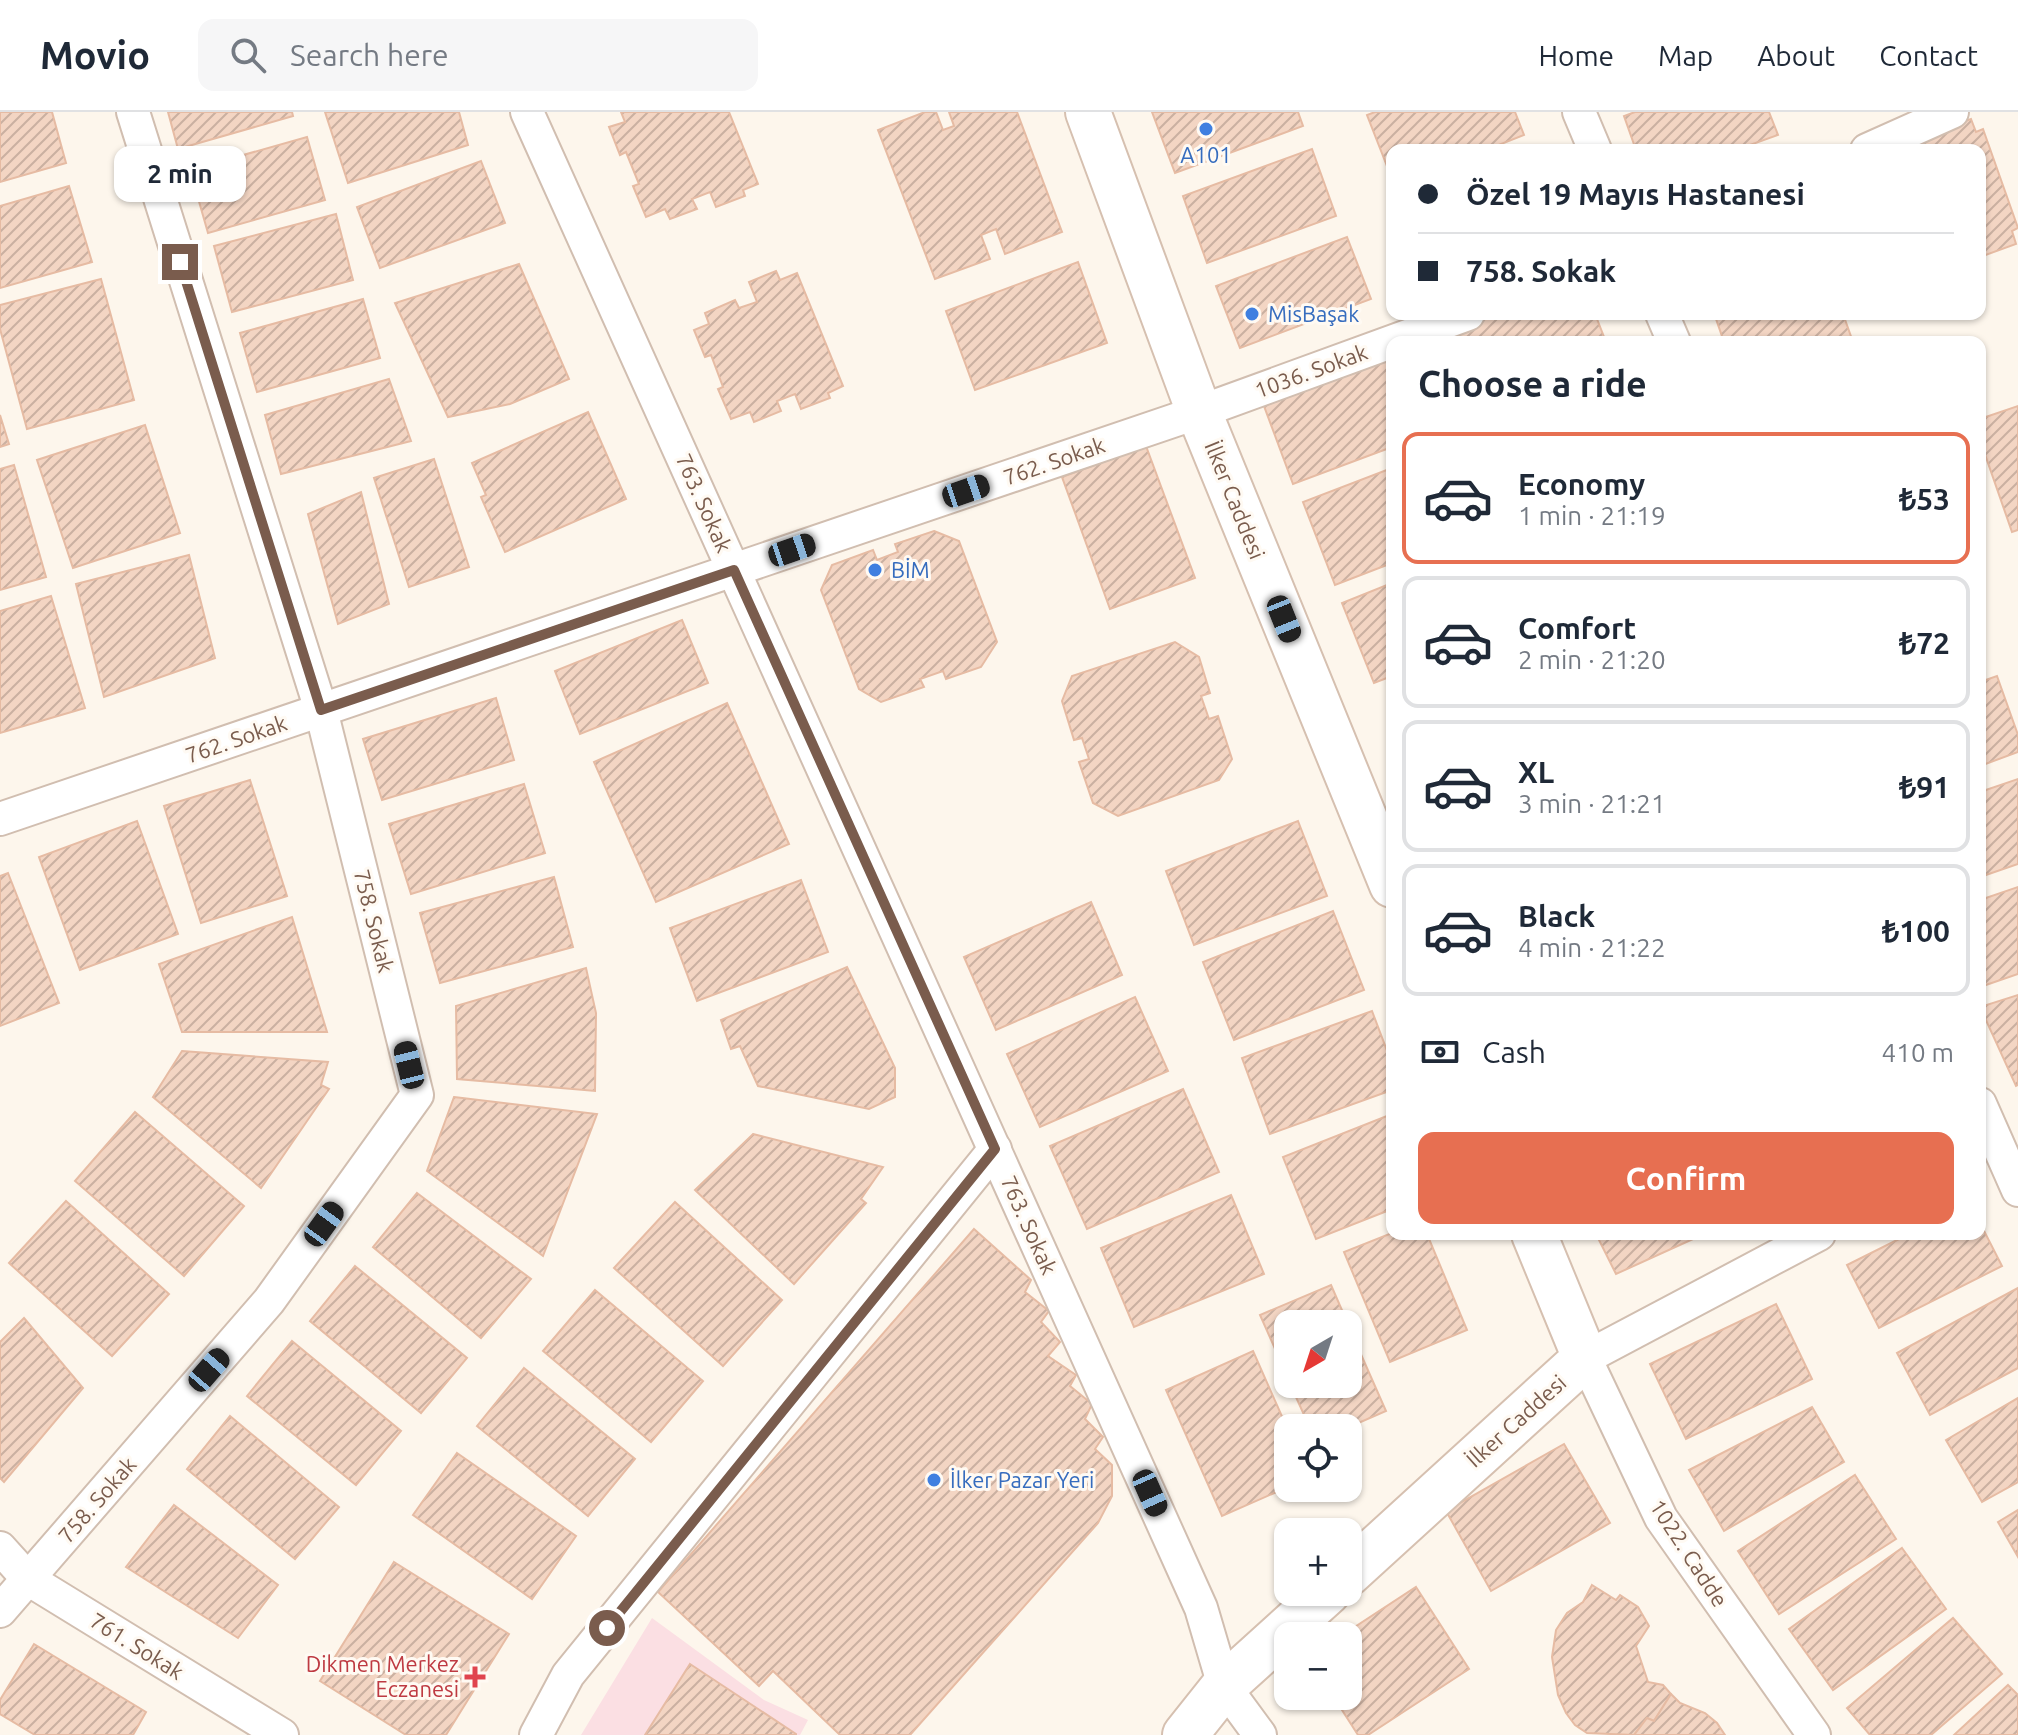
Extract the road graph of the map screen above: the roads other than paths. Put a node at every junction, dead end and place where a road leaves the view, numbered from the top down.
1 (133, 112) edge
2 (527, 112) edge
3 (1088, 112) edge
4 (1579, 112) edge
5 (1952, 112) edge
6 (1592, 144) edge
7 (1880, 144) edge
8 (1452, 320) edge
9 (1408, 336) edge
10 (1386, 344) edge
11 (1199, 412) junction
12 (734, 570) junction
13 (321, 710) junction
14 (0, 819) edge
15 (1386, 870) edge
16 (1986, 1118) edge
17 (1998, 1146) edge
18 (995, 1149) junction
19 (2018, 1190) edge
20 (1536, 1240) edge
21 (1808, 1240) edge
22 (1585, 1358) junction
23 (0, 1548) edge
24 (1362, 1561) edge
25 (28, 1579) junction
26 (1313, 1606) edge
27 (0, 1611) edge
28 (1224, 1686) junction
29 (282, 1735) edge
30 (536, 1735) edge
31 (1185, 1735) edge
32 (1260, 1735) edge
33 (1814, 1735) edge

1 - 13 street, 758. Sokak
2 - 12 street, 763. Sokak
3 - 11 street, İlker Caddesi
4 - 6 street
5 - 7 street
8 - 9 street, 1036. Sokak
10 - 11 street, 1036. Sokak
11 - 12 street, 762. Sokak
11 - 15 street, İlker Caddesi
12 - 13 street, 762. Sokak
12 - 18 street, 763. Sokak
13 - 14 street, 762. Sokak
13 - 25 street, 758. Sokak
16 - 17 street
17 - 19 street
18 - 28 street, 763. Sokak
18 - 30 street
20 - 22 street, İlker Caddesi
21 - 22 street
22 - 24 street, İlker Caddesi
22 - 33 street, 1022. Cadde
23 - 25 street, 761. Sokak
25 - 27 street, 758. Sokak
25 - 29 street, 761. Sokak
26 - 28 street
28 - 31 street
28 - 32 street, 763. Sokak

